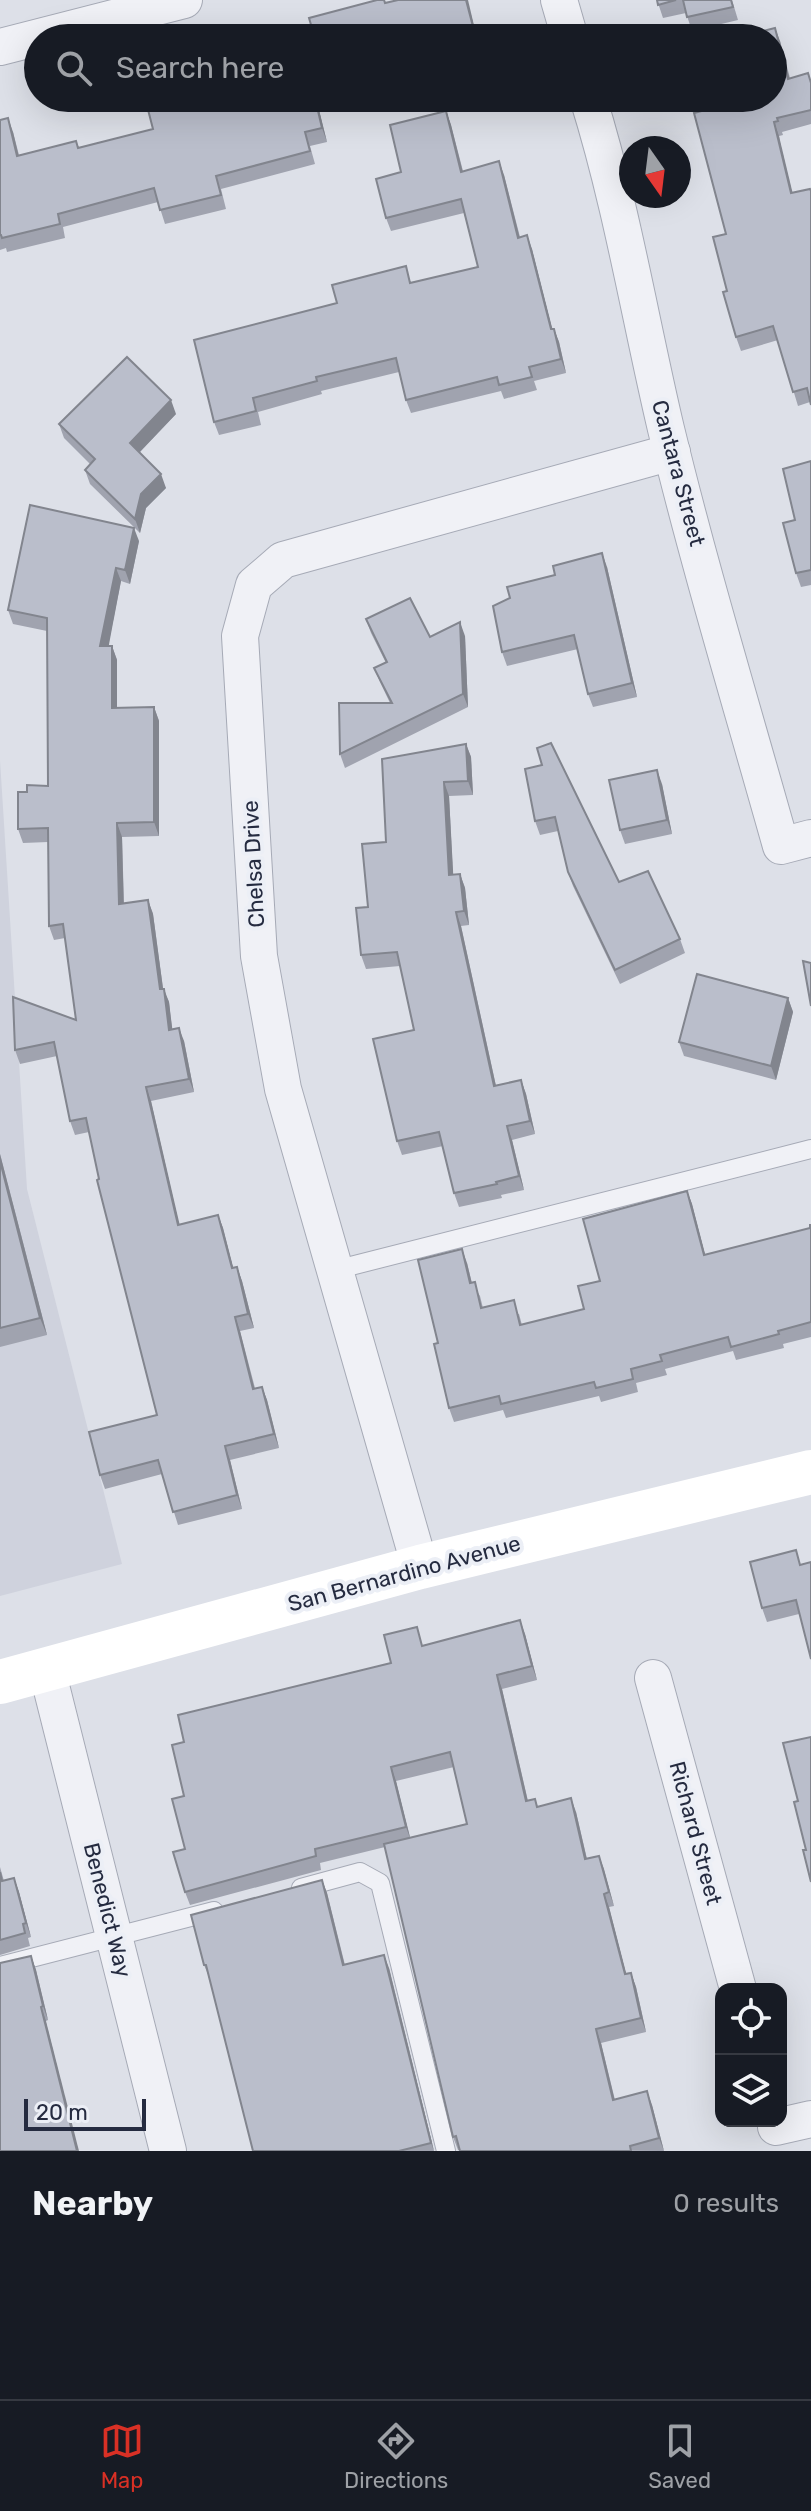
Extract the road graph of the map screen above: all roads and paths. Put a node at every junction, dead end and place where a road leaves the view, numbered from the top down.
1 (184, 0) edge
2 (559, 0) edge
3 (90, 24) edge
4 (566, 24) edge
5 (24, 41) edge
6 (0, 47) edge
7 (592, 112) edge
8 (672, 452) junction
9 (796, 842) edge
10 (811, 1149) edge
11 (335, 1270) junction
12 (811, 1472) edge
13 (420, 1567) junction
14 (47, 1670) junction
15 (653, 1678) dead end
16 (0, 1682) edge
17 (283, 1893) edge
18 (237, 1905) edge
19 (115, 1938) junction
20 (0, 1966) edge
21 (736, 1983) edge
22 (811, 2119) edge
23 (777, 2133) edge
24 (168, 2151) edge
25 (446, 2151) edge

1 - 3 street
2 - 4 street
5 - 6 street
7 - 8 street, Cantara Street
8 - 9 street, Cantara Street
8 - 11 street, Chelsa Drive
10 - 11 lane
11 - 13 street, Chelsa Drive
12 - 13 main road, San Bernardino Avenue
13 - 14 main road, San Bernardino Avenue
14 - 16 main road, San Bernardino Avenue
14 - 19 street, Benedict Way
15 - 21 street, Richard Street
17 - 25 lane
18 - 19 lane
19 - 20 lane
19 - 24 street, Benedict Way
22 - 23 street

